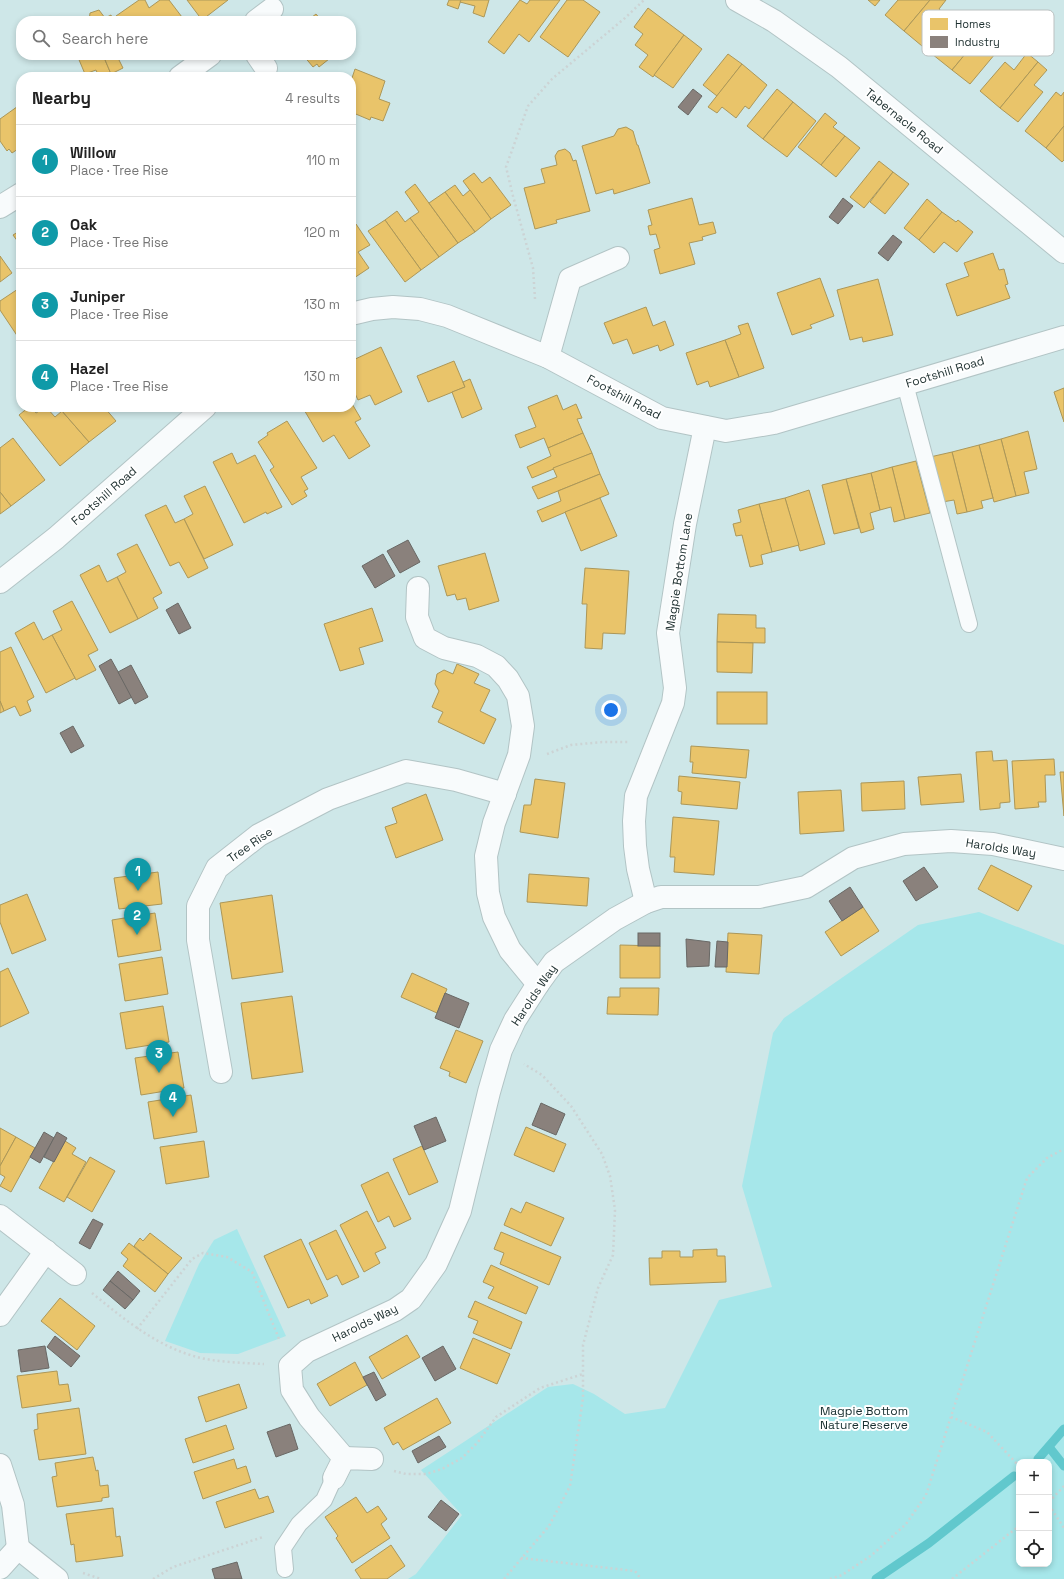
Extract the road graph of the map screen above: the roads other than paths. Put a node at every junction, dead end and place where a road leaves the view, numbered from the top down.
1 (737, 0) edge
2 (203, 60) edge
3 (187, 72) edge
4 (16, 197) edge
5 (0, 207) edge
6 (1064, 252) edge
7 (618, 258) dead end
8 (356, 313) edge
9 (1064, 337) edge
10 (548, 357) junction
11 (905, 384) junction
12 (199, 412) edge
13 (705, 427) junction
14 (0, 582) edge
15 (418, 588) dead end
16 (969, 624) dead end
17 (505, 794) junction
18 (1064, 859) edge
19 (646, 902) junction
20 (538, 984) junction
21 (221, 1072) dead end
22 (0, 1216) edge
23 (46, 1251) junction
24 (75, 1274) road end
25 (0, 1314) edge
26 (344, 1458) junction
27 (372, 1459) road end
28 (0, 1465) edge
29 (334, 1478) joint
30 (18, 1548) junction
31 (0, 1568) edge
32 (285, 1569) dead end
33 (57, 1579) edge

1 - 6 street, Tabernacle Road
2 - 3 street
4 - 5 street
7 - 10 street
8 - 10 street, Footshill Road
9 - 11 street, Footshill Road
10 - 13 street, Footshill Road
11 - 13 street, Footshill Road
11 - 16 lane
12 - 14 street, Footshill Road
13 - 19 street, Magpie Bottom Lane
15 - 17 street
17 - 20 street
17 - 21 street, Tree Rise
18 - 19 street, Harolds Way
19 - 20 street, Harolds Way
20 - 26 street, Harolds Way
22 - 23 street
23 - 24 street
23 - 25 street
26 - 27 street
26 - 29 street
28 - 30 street
29 - 32 lane
30 - 31 street
30 - 33 street

